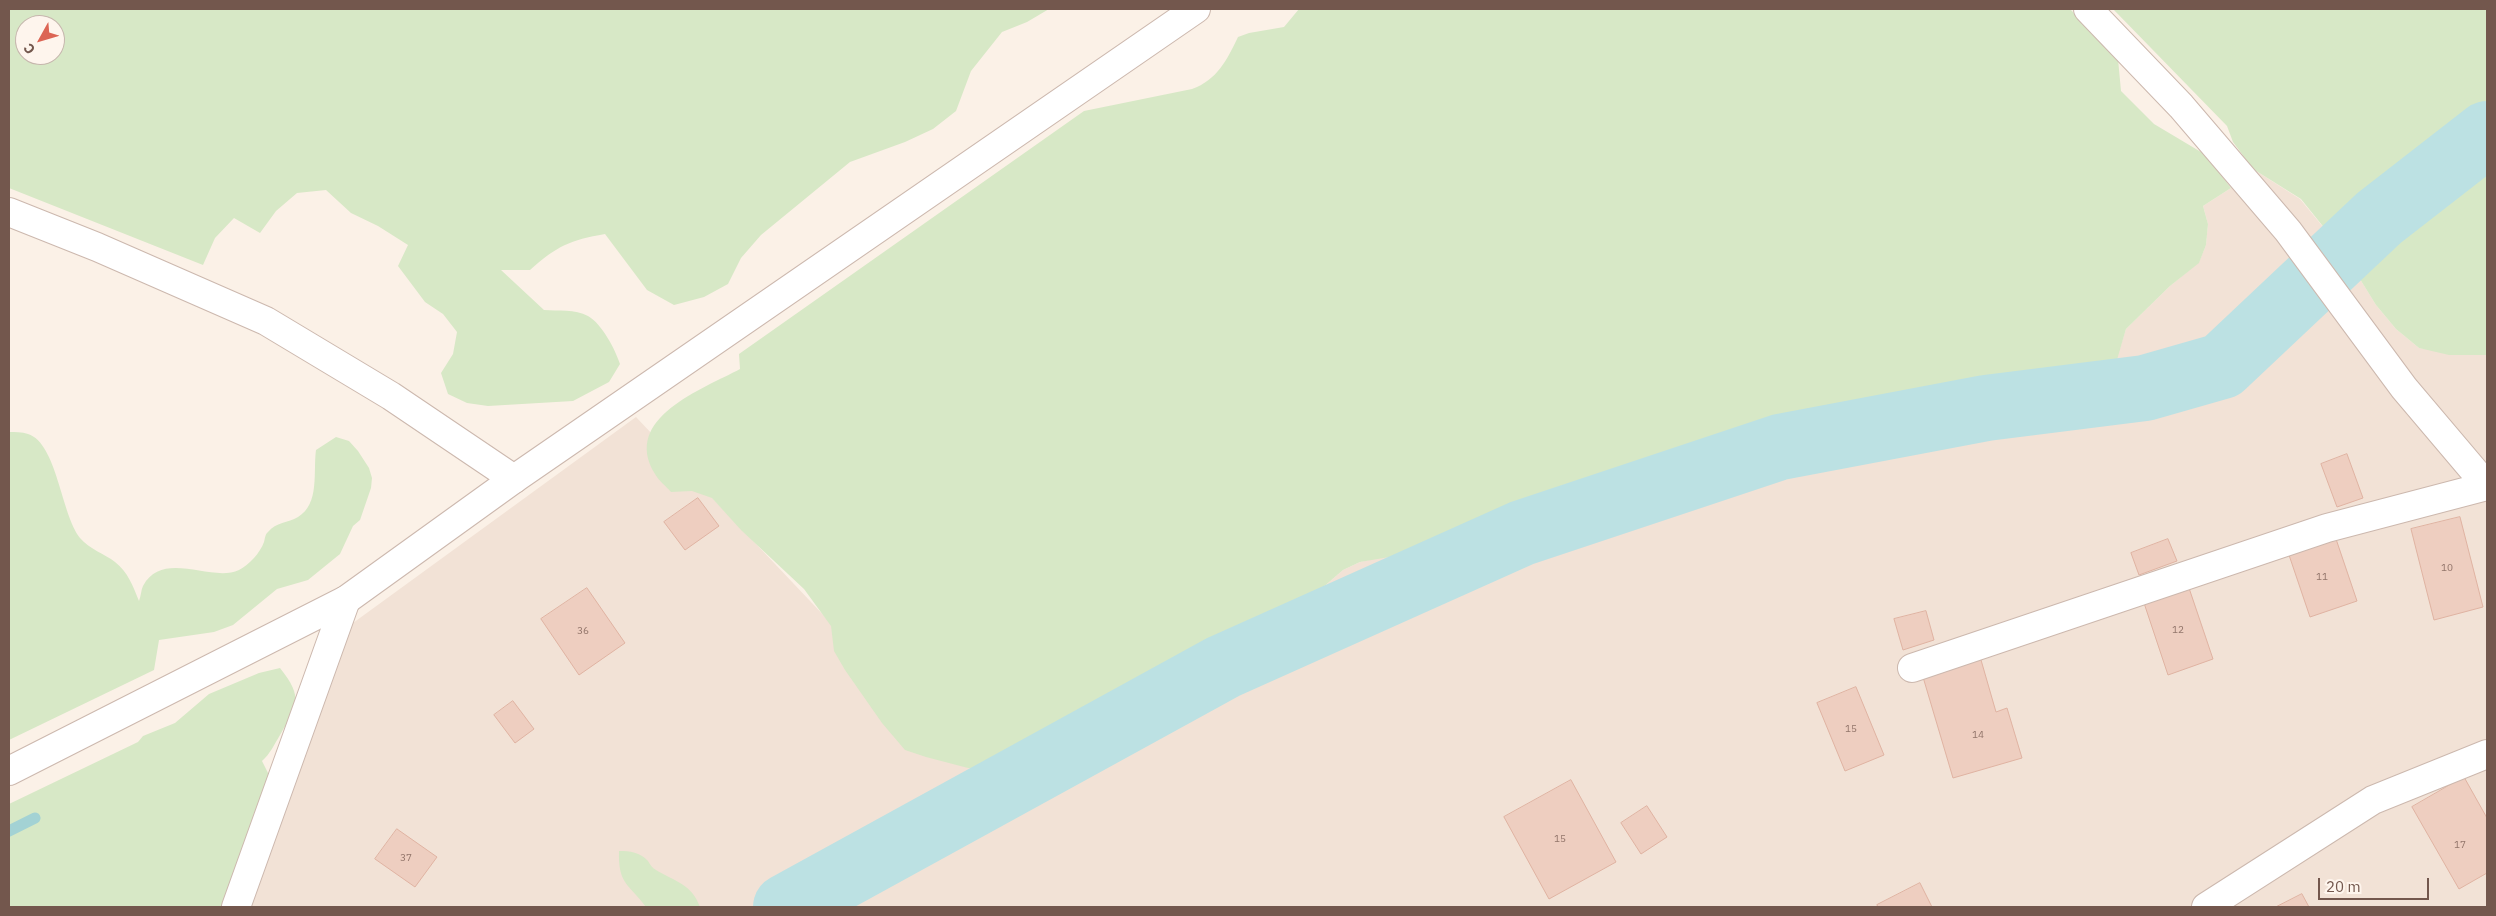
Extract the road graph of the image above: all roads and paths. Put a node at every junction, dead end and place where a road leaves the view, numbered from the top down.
1 (1196, 9) edge
2 (2088, 9) edge
3 (9, 212) edge
4 (514, 479) junction
5 (2487, 486) edge
6 (346, 600) junction
7 (1912, 668) dead end
8 (2487, 754) edge
9 (9, 771) edge
10 (236, 907) edge
11 (2206, 907) edge

1 - 4 street
2 - 5 street
3 - 4 street
4 - 6 street
5 - 7 street
6 - 9 street
6 - 10 street
8 - 11 street

